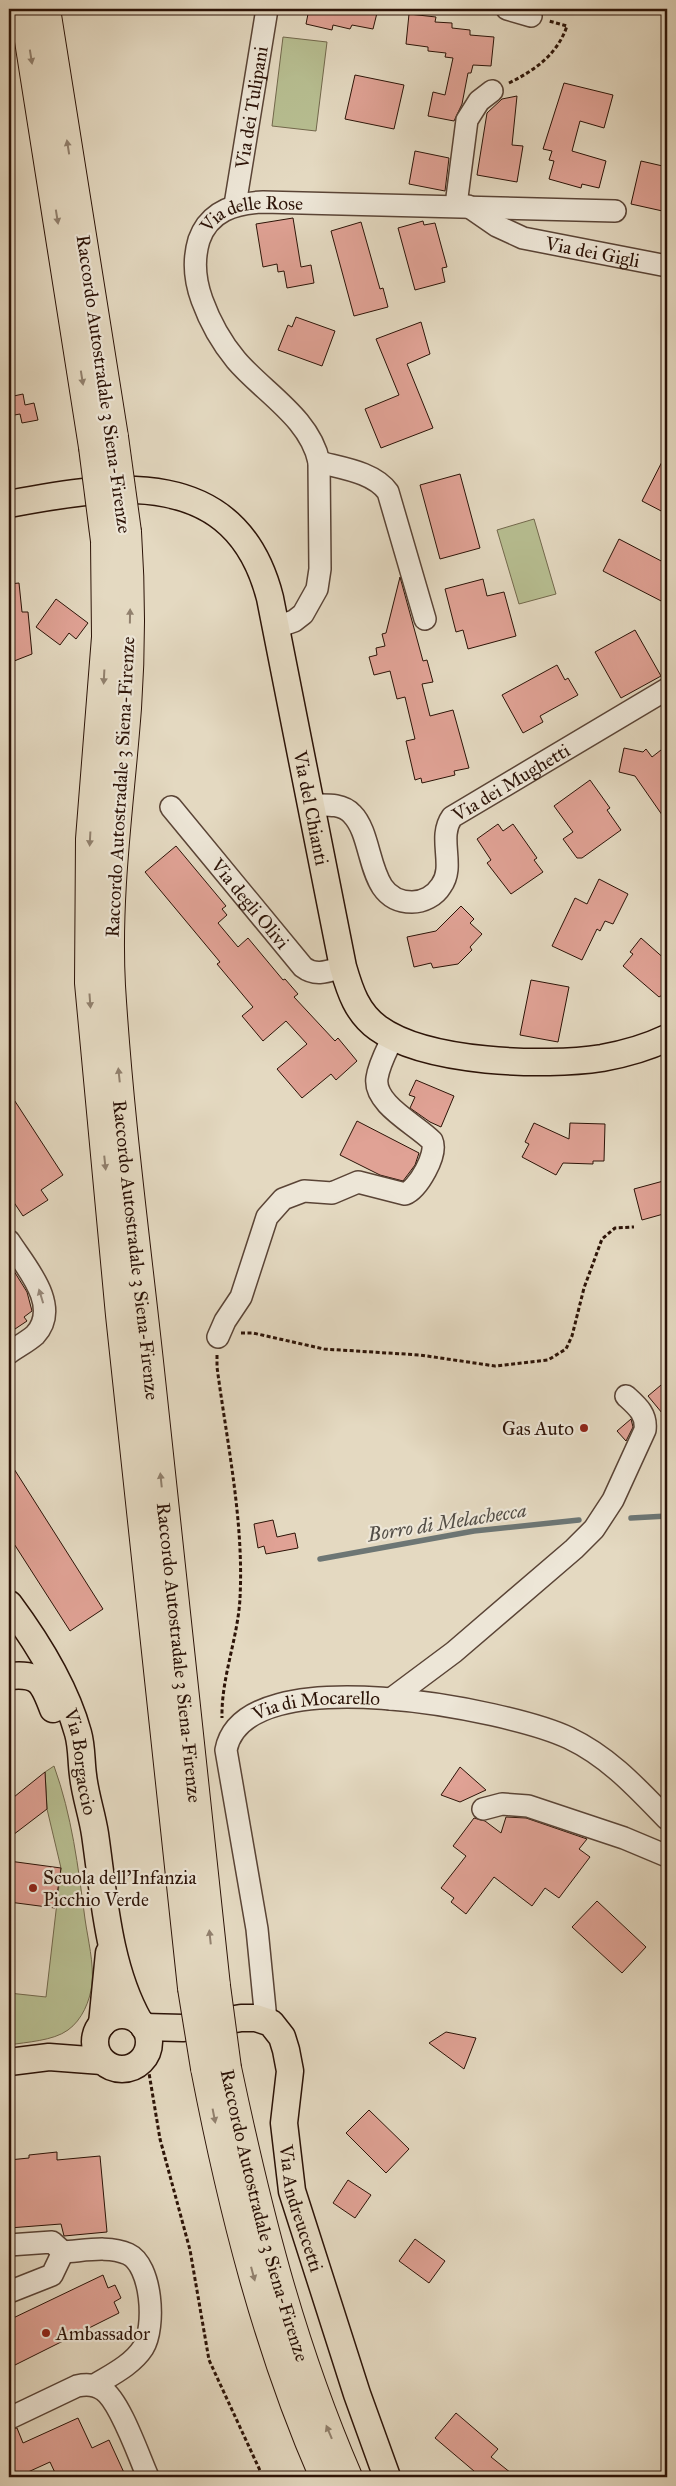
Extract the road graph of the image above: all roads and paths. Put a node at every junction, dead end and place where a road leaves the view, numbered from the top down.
1 (24, 9) edge
2 (46, 9) edge
3 (267, 9) edge
4 (507, 9) edge
5 (531, 16) joint
6 (492, 91) joint
7 (235, 205) junction
8 (462, 206) junction
9 (493, 206) junction
10 (614, 211) dead end
11 (518, 236) junction
12 (667, 266) edge
13 (104, 442) junction
14 (319, 462) junction
15 (9, 504) edge
16 (425, 619) dead end
17 (277, 627) junction
18 (667, 689) edge
19 (312, 805) junction
20 (171, 806) dead end
21 (343, 967) junction
22 (393, 1037) junction
23 (667, 1038) edge
24 (634, 1227) dead end
25 (9, 1241) edge
26 (218, 1337) junction
27 (9, 1353) edge
28 (626, 1396) dead end
29 (9, 1604) edge
30 (9, 1619) edge
31 (9, 1670) edge
32 (9, 1676) edge
33 (391, 1699) junction
34 (228, 1740) junction
35 (82, 1776) junction
36 (483, 1809) dead end
37 (667, 1819) edge
38 (667, 1856) edge
39 (111, 1937) junction
40 (266, 2020) junction
41 (100, 2027) junction
42 (145, 2036) junction
43 (49, 2057) junction
44 (102, 2061) junction
45 (9, 2062) edge
46 (216, 2068) junction
47 (9, 2244) edge
48 (63, 2252) junction
49 (9, 2292) edge
50 (95, 2385) junction
51 (12, 2417) dead end
52 (148, 2477) edge
53 (263, 2477) edge
54 (324, 2477) edge
55 (348, 2477) edge
56 (387, 2477) edge

1 -> 13 highway, Raccordo Autostradale 3 Siena-Firenze
13 -> 2 highway, Raccordo Autostradale 3 Siena-Firenze
3 - 7 street, Via dei Tulipani
4 - 5 street
5 - 6 path
6 - 8 street
7 - 8 street, Via delle Rose
7 - 14 street, Via delle Rose
8 - 9 street, Via delle Rose
8 - 11 street, Via dei Gigli
9 - 10 street, Via delle Rose
9 - 11 street
11 - 12 street, Via dei Gigli
13 - 46 highway, Raccordo Autostradale 3 Siena-Firenze, bridge
14 - 16 street
14 - 17 street, Via delle Rose
15 - 17 main road, Via del Chianti
17 - 19 main road, Via del Chianti
18 - 19 street, Via dei Mughetti
19 - 21 main road, Via del Chianti
20 - 21 street, Via degli Olivi
21 - 22 main road, Via del Chianti
22 - 23 main road, Via del Chianti
22 - 26 street
24 - 26 path
27 -> 25 street
26 - 34 path
28 - 33 street
29 - 35 main road, Via Borgaccio
30 - 31 main road
32 - 35 main road
33 - 34 street, Via di Mocarello
33 - 37 street, Via di Mocarello
34 - 40 street
35 - 39 main road, Via Borgaccio
36 - 38 street
39 - 41 main road, Via Borgaccio
39 - 42 main road, Via Borgaccio
40 - 42 main road
40 - 56 main road, Via Andreuccetti
41 - 42 main road
41 - 43 main road
41 - 44 main road
42 - 44 main road
42 - 53 path
43 - 44 main road
43 - 45 main road
46 -> 54 highway, Raccordo Autostradale 3 Siena-Firenze
55 -> 46 highway, Raccordo Autostradale 3 Siena-Firenze
47 - 48 street
48 - 49 street
48 - 50 street
50 - 51 street
50 - 52 street

